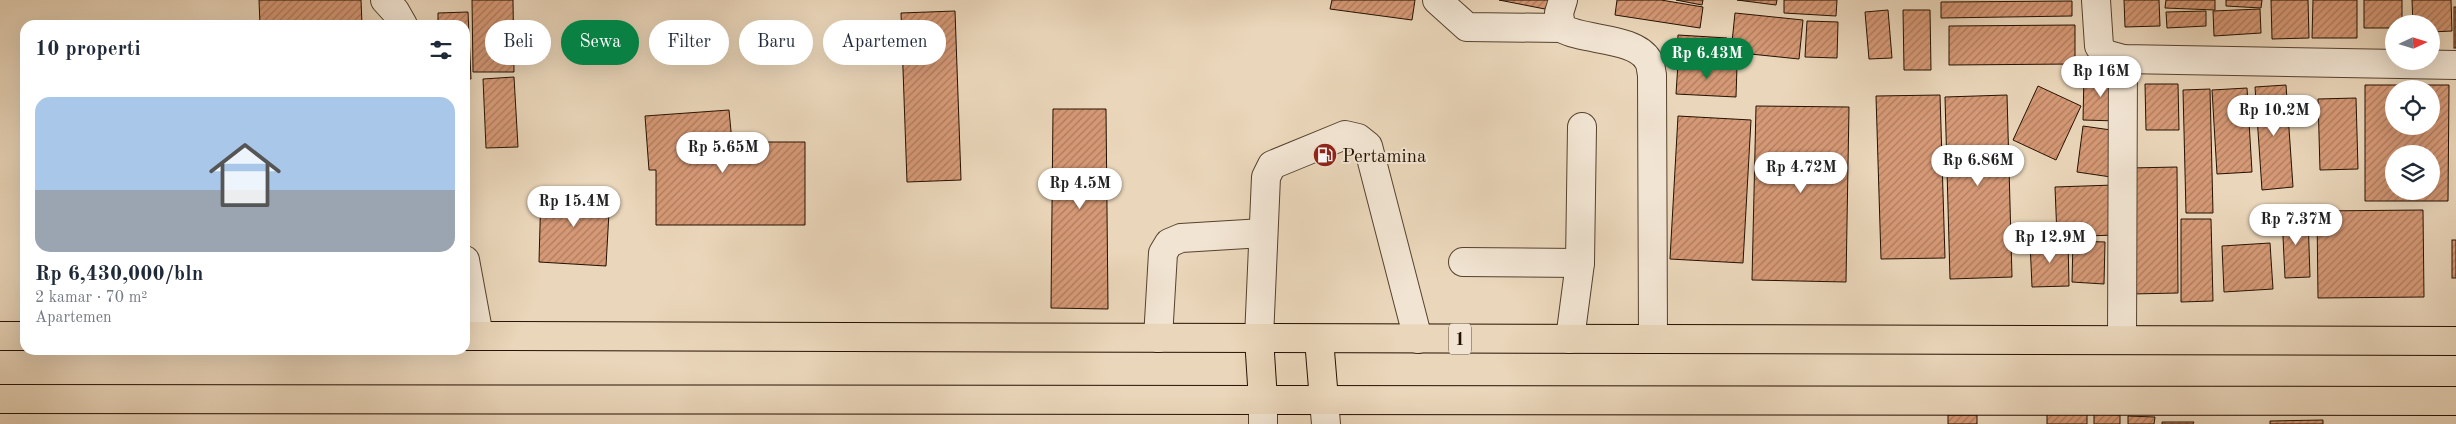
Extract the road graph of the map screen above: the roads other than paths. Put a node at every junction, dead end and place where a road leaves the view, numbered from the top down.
1 (386, 0) edge
2 (1437, 0) edge
3 (1563, 0) edge
4 (2096, 0) edge
5 (400, 20) edge
6 (1561, 28) junction
7 (2123, 59) junction
8 (2456, 65) edge
9 (1582, 126) dead end
10 (1264, 233) junction
11 (1463, 262) dead end
12 (1580, 263) junction
13 (470, 314) edge
14 (0, 336) edge
15 (20, 336) edge
16 (472, 336) edge
17 (1158, 338) junction
18 (1259, 338) junction
19 (1418, 338) junction
20 (1319, 339) junction
21 (1570, 339) junction
22 (1653, 339) junction
23 (2122, 340) junction
24 (2456, 341) edge
25 (0, 399) edge
26 (2456, 401) edge
27 (1263, 412) edge
28 (1324, 412) edge

1 - 5 street
2 - 6 street
3 - 6 street
4 - 7 street
6 - 22 street
7 - 8 street
7 - 23 street
9 - 12 street
10 - 17 street
10 - 18 street
10 - 19 street
11 - 12 street
12 - 21 street
13 - 16 street
14 - 15 highway
16 - 17 highway, 1
17 - 18 highway, 1
18 - 20 highway, 1
18 - 27 highway
19 - 20 highway, 1
19 - 21 highway, 1
20 - 28 highway
21 - 22 highway, 1
22 - 23 highway, 1
23 - 24 highway, 1
25 - 27 highway
26 - 28 highway
27 - 28 highway

